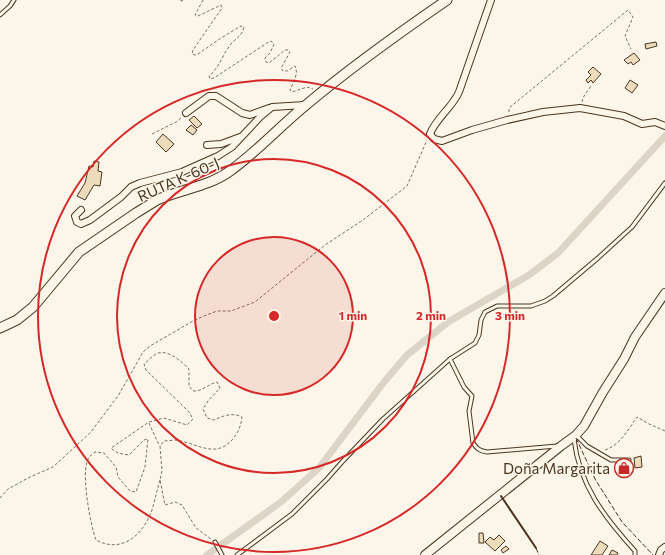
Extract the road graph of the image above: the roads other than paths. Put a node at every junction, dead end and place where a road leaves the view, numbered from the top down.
1 (14, 0) edge
2 (447, 0) edge
3 (491, 0) edge
4 (0, 15) edge
5 (306, 105) junction
6 (272, 107) junction
7 (186, 113) road end
8 (665, 126) edge
9 (242, 137) junction
10 (207, 145) dead end
11 (665, 183) edge
12 (81, 210) dead end
13 (665, 293) edge
14 (0, 328) edge
15 (450, 359) junction
16 (575, 436) junction
17 (561, 446) junction
18 (629, 460) dead end
19 (215, 542) road end
20 (665, 547) edge
21 (222, 554) edge
22 (237, 555) edge
23 (424, 555) edge
24 (635, 555) edge
25 (659, 555) edge

1 - 4 lane
2 - 5 main road, RUTA K-60-J
3 - 8 street
5 - 6 street
5 - 14 main road, RUTA K-60-J
6 - 7 street
6 - 9 street
9 - 10 street
9 - 12 street
11 - 15 lane
13 - 16 street
15 - 17 lane
15 - 22 lane
16 - 17 street
16 - 18 lane
16 - 24 lane
17 - 23 street
19 - 21 lane
20 - 25 street

